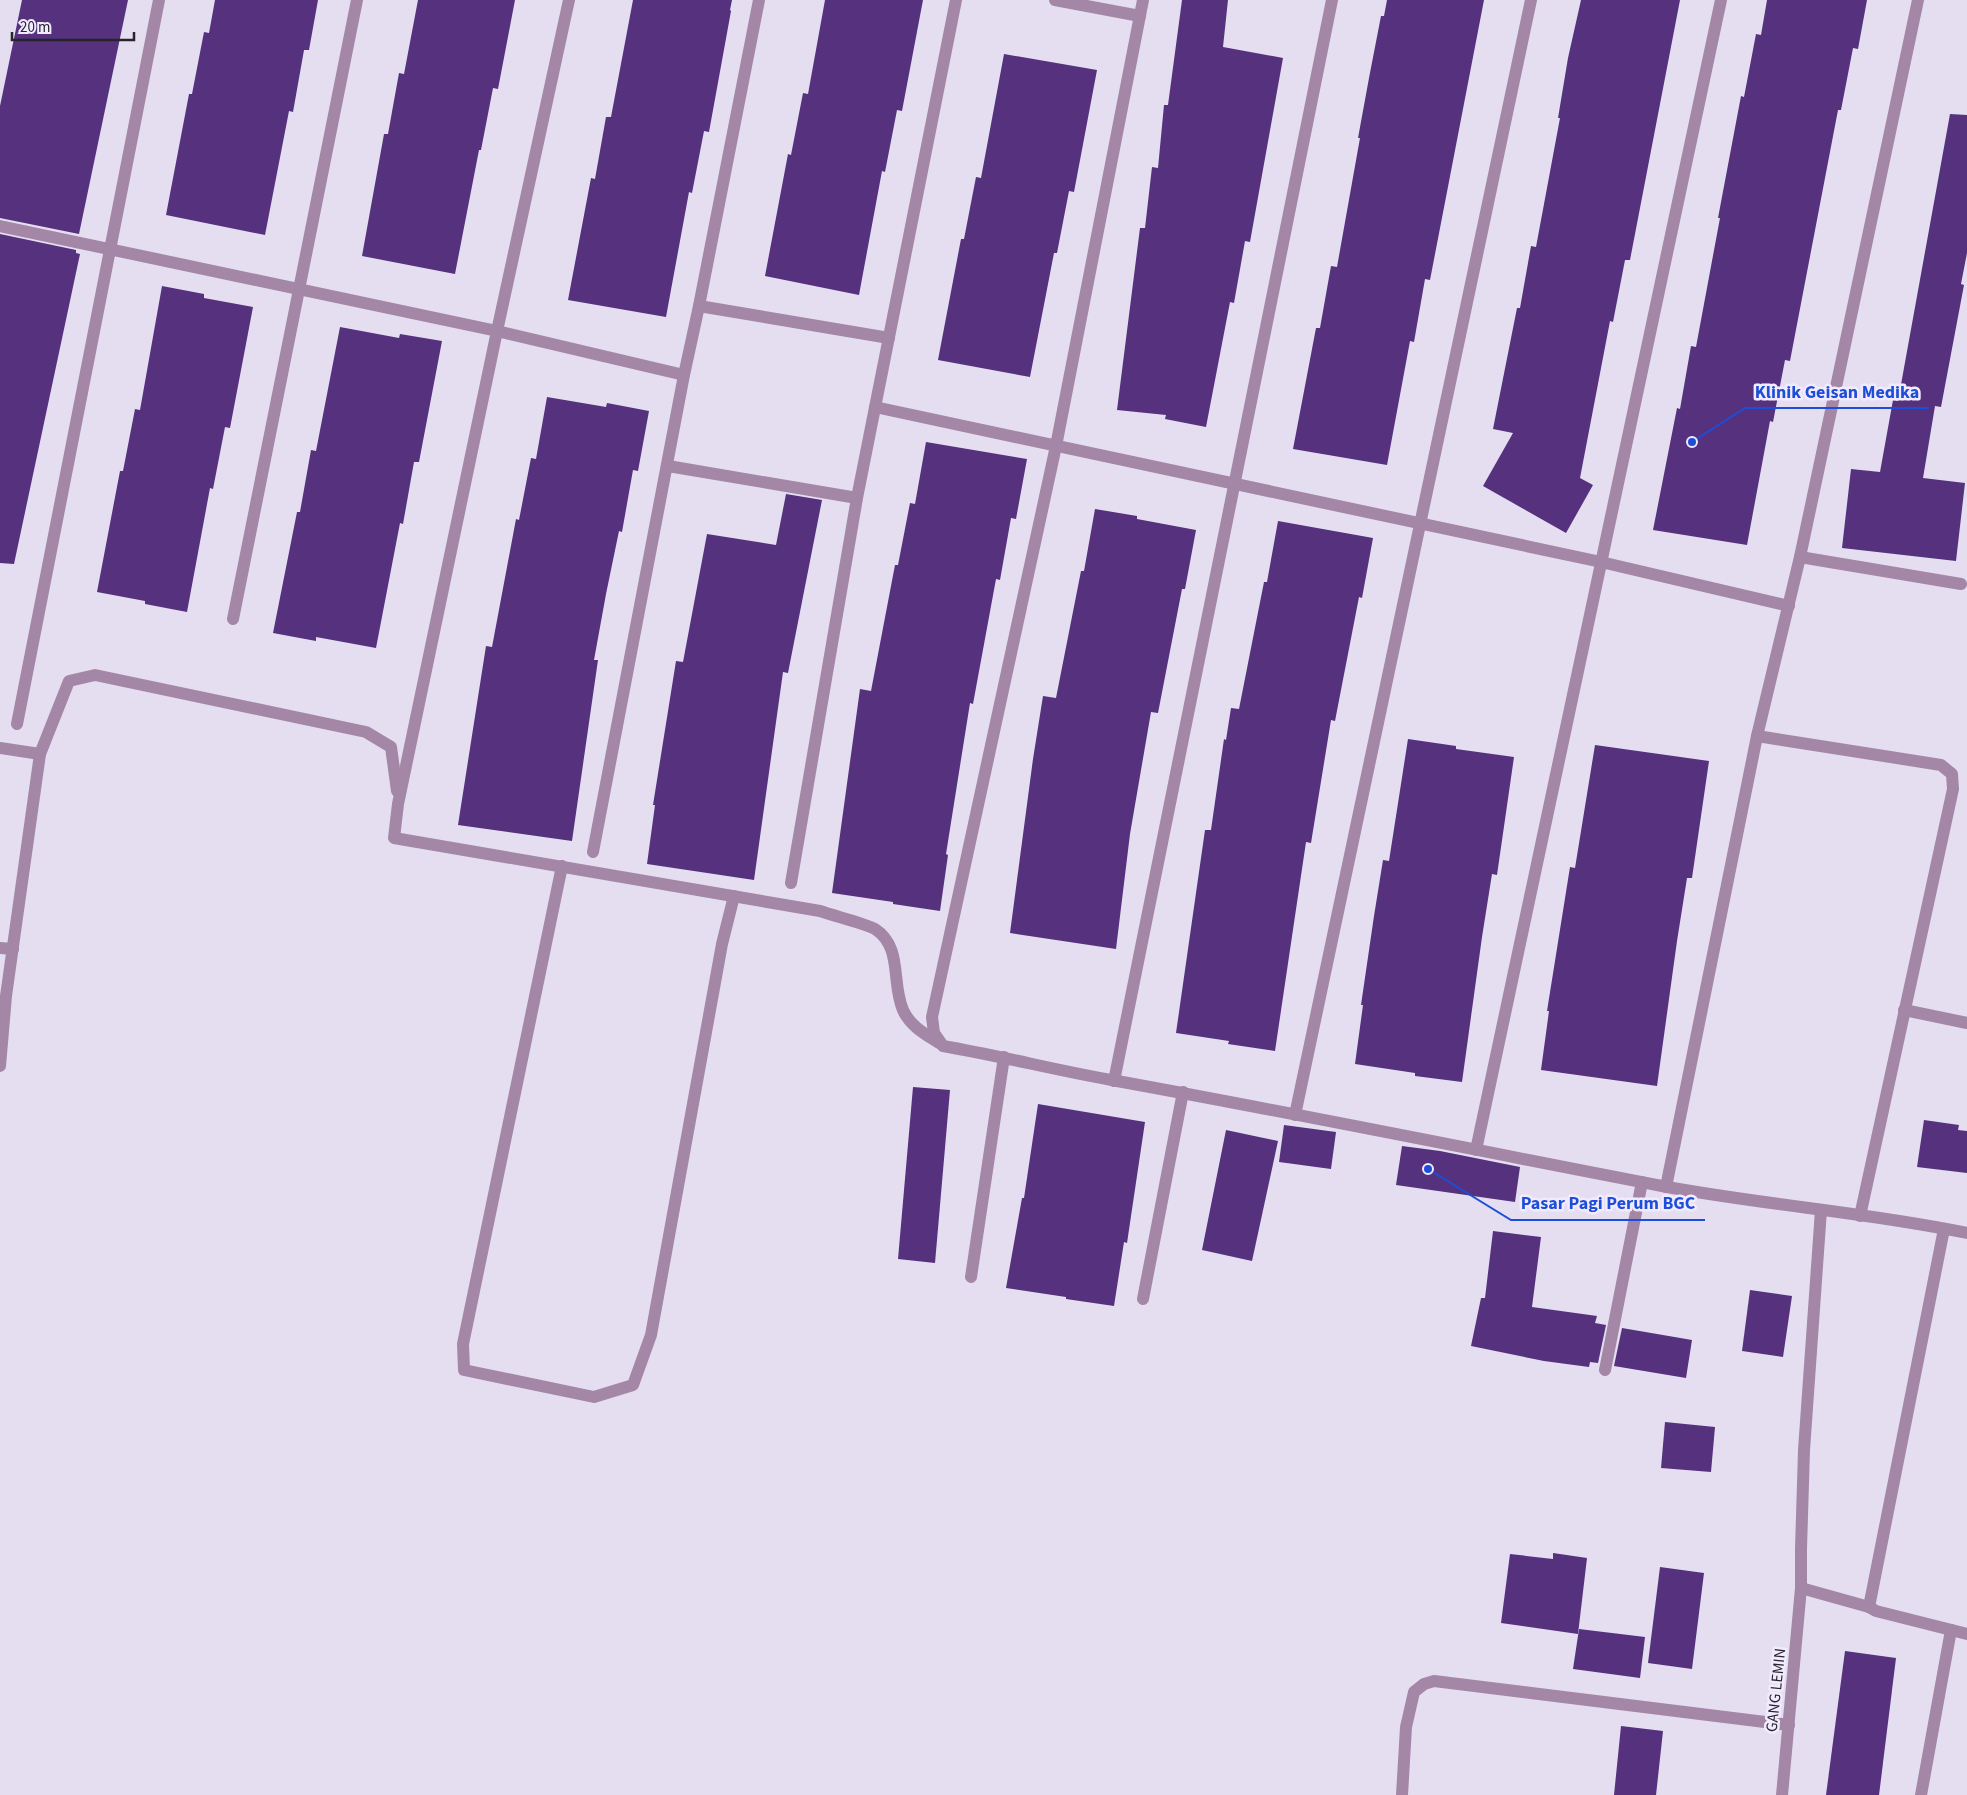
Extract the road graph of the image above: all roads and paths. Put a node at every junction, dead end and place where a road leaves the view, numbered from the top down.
1 (159, 0) edge
2 (357, 0) edge
3 (569, 0) edge
4 (759, 0) edge
5 (956, 0) edge
6 (1055, 0) edge
7 (1143, 0) edge
8 (1332, 0) edge
9 (1530, 0) edge
10 (1721, 0) edge
11 (1918, 0) edge
12 (1140, 16) junction
13 (0, 226) edge
14 (110, 250) junction
15 (298, 289) junction
16 (699, 306) junction
17 (497, 331) junction
18 (889, 338) junction
19 (684, 375) junction
20 (876, 407) junction
21 (1056, 446) junction
22 (668, 466) junction
23 (1235, 484) junction
24 (857, 498) junction
25 (1420, 524) junction
26 (1800, 558) junction
27 (1601, 562) junction
28 (1960, 584) dead end
29 (1788, 606) junction
30 (233, 619) dead end
31 (17, 724) dead end
32 (1757, 736) junction
33 (0, 748) edge
34 (40, 754) junction
35 (398, 804) junction
36 (593, 852) dead end
37 (562, 866) junction
38 (791, 883) dead end
39 (734, 896) junction
40 (6, 948) edge
41 (1904, 1010) junction
42 (1967, 1023) edge
43 (943, 1046) junction
44 (1004, 1057) junction
45 (0, 1066) edge
46 (1114, 1081) junction
47 (1183, 1092) junction
48 (1295, 1115) junction
49 (1476, 1150) junction
50 (1642, 1182) junction
51 (1666, 1187) junction
52 (1821, 1210) junction
53 (1860, 1216) junction
54 (1944, 1229) junction
55 (1967, 1234) edge
56 (971, 1277) dead end
57 (1143, 1299) dead end
58 (1605, 1370) dead end
59 (1801, 1588) junction
60 (1869, 1607) junction
61 (1951, 1630) junction
62 (1967, 1634) edge
63 (1789, 1725) junction
64 (1402, 1795) edge
65 (1782, 1795) edge
66 (1921, 1795) edge

1 - 14 street
2 - 15 street
3 - 17 street
4 - 16 street
5 - 18 street
6 - 12 street
7 - 12 street
8 - 23 street
9 - 25 street
10 - 27 street
11 - 26 street
12 - 21 street
13 - 14 street
14 - 15 street
14 - 31 street
15 - 17 street
15 - 30 street
16 - 18 street
16 - 19 street
17 - 19 street
17 - 35 street
18 - 20 street
19 - 22 street
20 - 21 street
20 - 24 street
21 - 23 street
21 - 43 street
22 - 24 street
22 - 36 street
23 - 25 street
23 - 46 street
24 - 38 street
25 - 27 street
25 - 48 street
26 - 28 street
26 - 29 street
27 - 29 street
27 - 49 street
29 - 32 street
32 - 41 street
32 - 51 street
33 - 34 street
34 - 35 street
34 - 40 street
35 - 37 street
37 - 39 street
37 - 39 street
39 - 43 street
40 - 45 street
41 - 42 street
41 - 53 street
43 - 44 street
44 - 46 street
44 - 56 street
46 - 47 street
47 - 48 street
47 - 57 street
48 - 49 street
49 - 50 street
50 - 51 street
50 - 58 street
51 - 52 street
52 - 53 street
52 - 59 street, GANG LEMIN
53 - 54 street
54 - 55 street
54 - 60 street
59 - 60 street
59 - 63 street, GANG LEMIN
60 - 61 street
61 - 62 street
61 - 66 street
63 - 64 street
63 - 65 street, GANG LEMIN

